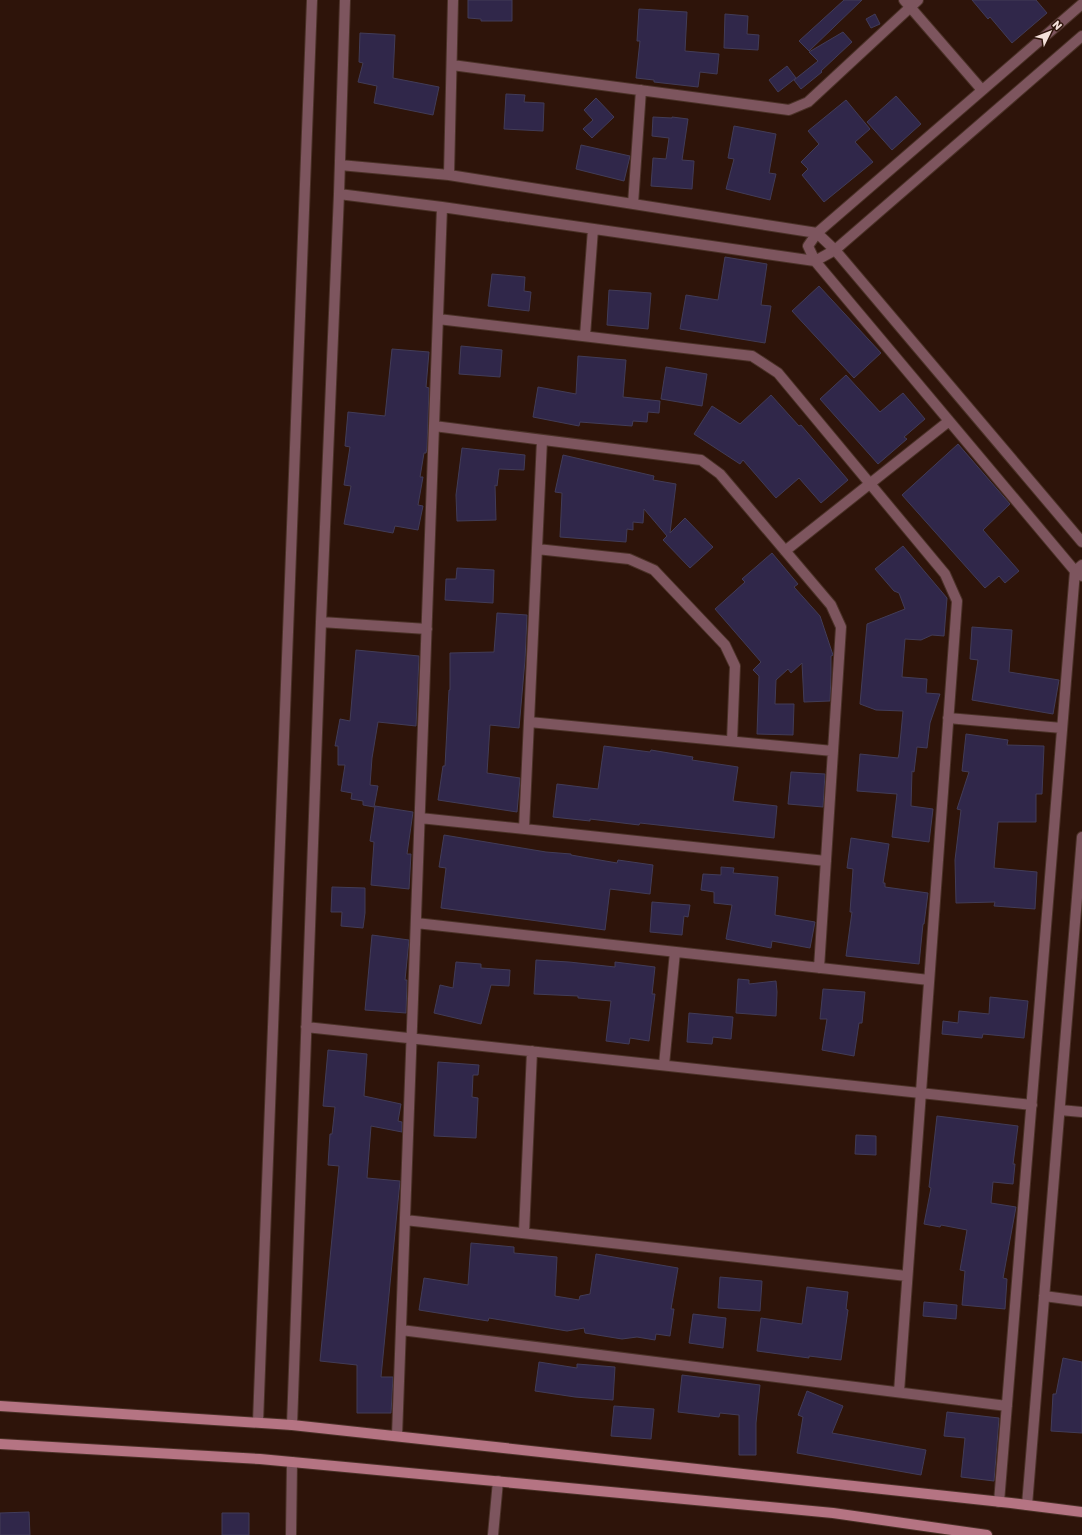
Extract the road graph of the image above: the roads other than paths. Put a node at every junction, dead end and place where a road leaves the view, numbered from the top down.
1 (312, 0) edge
2 (345, 0) edge
3 (453, 0) edge
4 (911, 2) edge
5 (1082, 4) edge
6 (1082, 36) edge
7 (452, 65) junction
8 (641, 90) junction
9 (982, 90) junction
10 (340, 165) junction
11 (449, 174) junction
12 (339, 194) junction
13 (632, 204) junction
14 (442, 207) junction
15 (593, 229) junction
16 (817, 233) junction
17 (835, 250) junction
18 (815, 261) junction
19 (438, 319) junction
20 (585, 336) junction
21 (949, 421) junction
22 (434, 426) junction
23 (542, 440) junction
24 (870, 484) junction
25 (1082, 542) edge
26 (537, 549) junction
27 (785, 551) junction
28 (1080, 571) edge
29 (321, 622) junction
30 (427, 629) junction
31 (948, 718) junction
32 (529, 722) junction
33 (1062, 728) junction
34 (732, 741) junction
35 (833, 751) junction
36 (420, 818) junction
37 (524, 829) junction
38 (1082, 837) edge
39 (826, 861) junction
40 (416, 923) junction
41 (675, 952) junction
42 (819, 968) junction
43 (929, 980) junction
44 (306, 1027) junction
45 (412, 1039) junction
46 (532, 1052) junction
47 (664, 1066) junction
48 (920, 1093) junction
49 (1032, 1105) junction
50 (1060, 1110) junction
51 (1082, 1112) edge
52 (405, 1220) junction
53 (524, 1233) junction
54 (907, 1276) junction
55 (1044, 1296) junction
56 (1082, 1301) edge
57 (401, 1330) junction
58 (899, 1392) junction
59 (0, 1406) edge
60 (1007, 1406) junction
61 (258, 1422) junction
62 (292, 1425) junction
63 (397, 1436) junction
64 (0, 1444) edge
65 (292, 1462) junction
66 (498, 1481) junction
67 (999, 1502) junction
68 (1027, 1505) junction
69 (1082, 1512) edge
70 (292, 1535) edge
71 (493, 1535) edge
72 (986, 1535) edge

1 - 61 street
2 - 10 street
3 - 7 street
4 - 8 street
4 - 9 street
5 - 9 street
6 - 17 street
7 - 8 street
7 - 11 street
8 - 13 street
9 - 16 street
10 - 11 street
10 - 12 street
11 - 13 street
12 - 14 street
12 - 29 street
13 - 16 street
14 - 15 street
14 - 19 street
15 - 18 street
15 - 20 street
16 - 17 street
16 - 18 street
17 - 18 street
17 - 25 street
18 - 21 street
19 - 20 street
19 - 22 street
20 - 24 street
21 - 24 street
21 - 28 street
22 - 23 street
22 - 30 street
23 - 26 street
23 - 27 street
24 - 27 street
24 - 31 street
26 - 32 street
26 - 34 street
27 - 35 street
28 - 33 street
29 - 30 street
29 - 44 street
30 - 36 street
31 - 33 street
31 - 43 street
32 - 34 street
32 - 37 street
33 - 49 street
34 - 35 street
35 - 39 street
36 - 37 street
36 - 40 street
37 - 39 street
38 - 50 street
39 - 42 street
40 - 41 street
40 - 45 street
41 - 42 street
41 - 47 street
42 - 43 street
43 - 48 street
44 - 45 street
44 - 62 street
45 - 46 street
45 - 52 street
46 - 47 street
46 - 53 street
47 - 48 street
48 - 49 street
48 - 54 street
49 - 60 street
50 - 51 street
50 - 55 street
52 - 53 street
52 - 57 street
53 - 54 street
54 - 58 street
55 - 56 street
55 - 68 street
57 - 58 street
57 - 63 street
58 - 60 street
59 - 61 street
60 - 67 street
61 - 62 street
62 - 63 street
63 - 67 street
64 - 65 street
65 - 66 street
65 - 70 street
66 - 71 street
66 - 72 street
67 - 68 street
68 - 69 street

